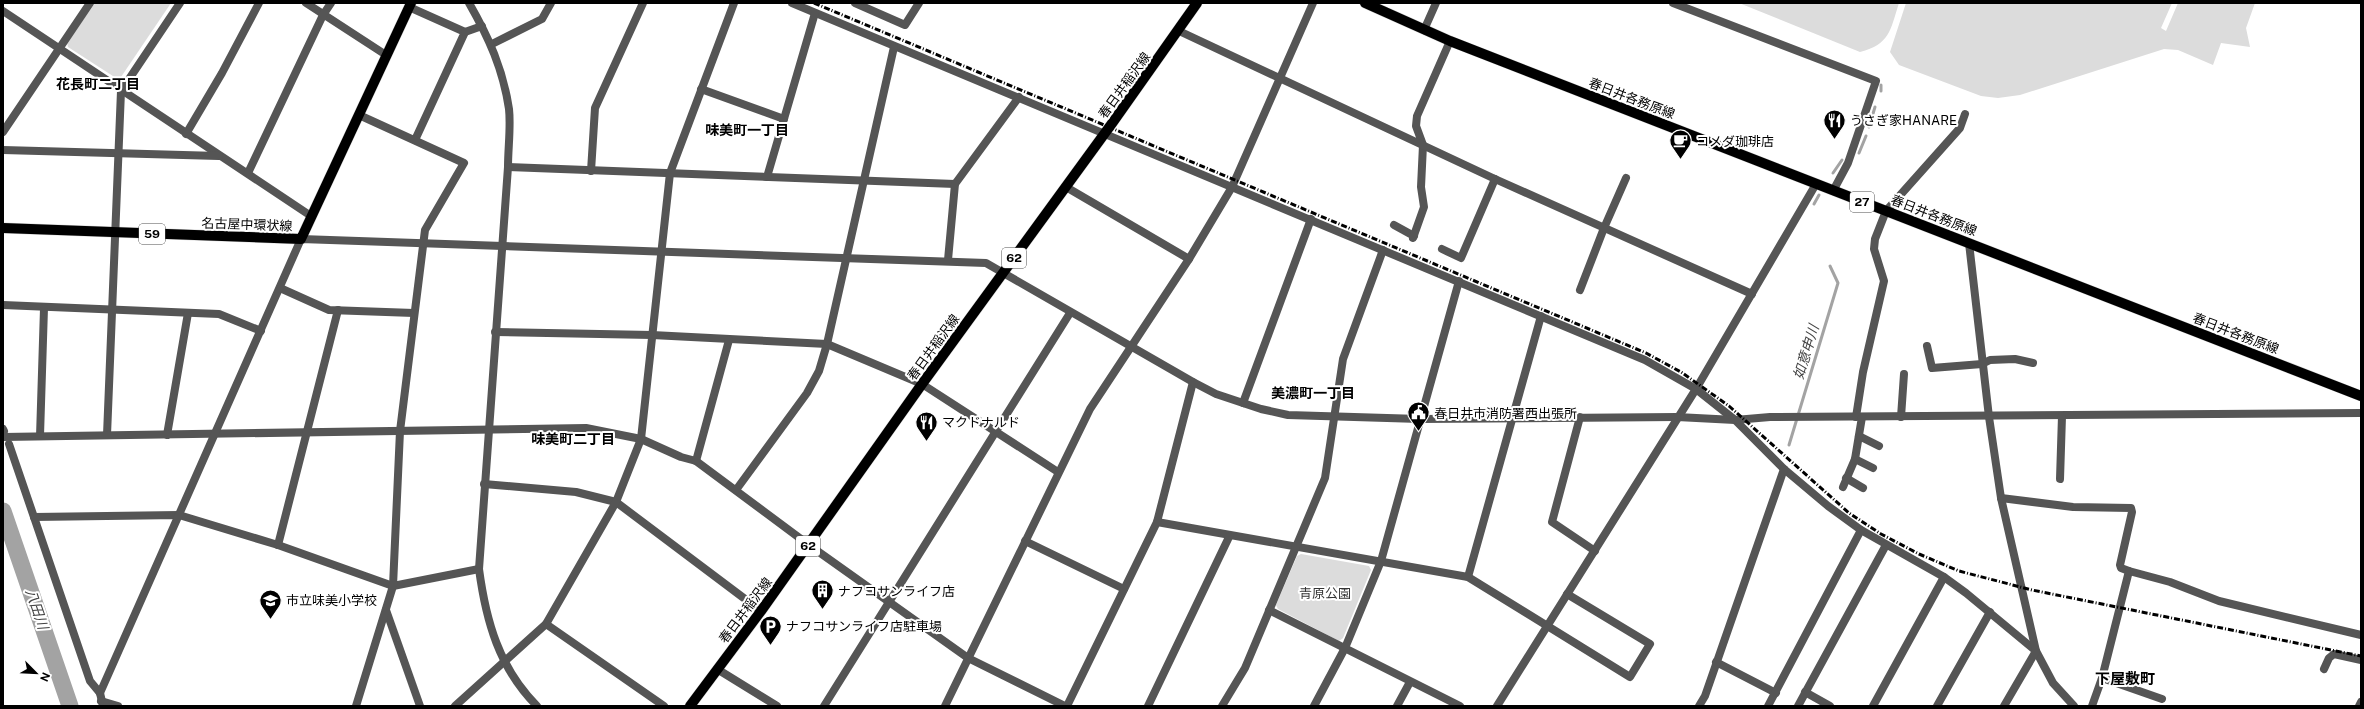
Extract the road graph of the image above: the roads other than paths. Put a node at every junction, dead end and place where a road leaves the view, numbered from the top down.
1 (90, 3) edge
2 (180, 3) edge
3 (259, 3) edge
4 (306, 3) edge
5 (331, 3) edge
6 (469, 3) edge
7 (551, 3) edge
8 (643, 3) edge
9 (734, 3) edge
10 (792, 3) edge
11 (855, 3) edge
12 (919, 3) edge
13 (1197, 3) edge
14 (1313, 3) edge
15 (1365, 3) edge
16 (1436, 3) edge
17 (1673, 3) edge
18 (410, 5) edge
19 (3, 11) edge
20 (815, 13) junction
21 (323, 15) junction
22 (482, 26) junction
23 (1424, 30) junction
24 (1179, 31) junction
25 (465, 32) junction
26 (1450, 41) junction
27 (492, 44) junction
28 (894, 46) junction
29 (60, 48) junction
30 (386, 55) junction
31 (1280, 79) junction
32 (702, 89) junction
33 (121, 91) junction
34 (1019, 97) junction
35 (1965, 114) dead end
36 (358, 115) junction
37 (784, 119) junction
38 (3, 132) edge
39 (1106, 133) junction
40 (186, 134) junction
41 (415, 140) junction
42 (1423, 146) junction
43 (3, 150) edge
44 (117, 154) junction
45 (220, 156) junction
46 (508, 167) junction
47 (591, 171) junction
48 (248, 173) junction
49 (670, 173) junction
50 (767, 177) junction
51 (1626, 178) dead end
52 (1495, 179) junction
53 (864, 181) junction
54 (955, 184) junction
55 (1816, 184) junction
56 (1066, 187) junction
57 (1232, 187) junction
58 (1833, 191) junction
59 (1886, 211) junction
60 (311, 216) junction
61 (1311, 219) junction
62 (1394, 225) dead end
63 (3, 228) edge
64 (1604, 228) junction
65 (114, 232) junction
66 (301, 239) junction
67 (424, 243) junction
68 (1969, 243) junction
69 (502, 245) junction
70 (1442, 249) dead end
71 (1383, 250) junction
72 (661, 252) junction
73 (847, 257) junction
74 (1189, 259) junction
75 (948, 260) junction
76 (1003, 272) junction
77 (1459, 281) junction
78 (280, 288) junction
79 (1580, 290) dead end
80 (1752, 294) junction
81 (3, 305) edge
82 (44, 308) junction
83 (111, 310) junction
84 (338, 310) junction
85 (188, 313) junction
86 (414, 313) junction
87 (1070, 313) junction
88 (1541, 316) junction
89 (261, 331) junction
90 (495, 332) junction
91 (652, 336) junction
92 (729, 340) junction
93 (827, 344) junction
94 (1131, 345) junction
95 (1927, 346) dead end
96 (2033, 363) dead end
97 (1982, 364) junction
98 (1904, 374) dead end
99 (1193, 382) junction
100 (922, 384) junction
101 (1696, 388) junction
102 (2361, 396) edge
103 (1243, 403) junction
104 (2361, 413) edge
105 (2062, 416) junction
106 (1334, 417) junction
107 (1580, 417) junction
108 (1677, 417) junction
109 (1859, 417) junction
110 (1901, 417) junction
111 (1989, 417) junction
112 (1511, 418) junction
113 (1420, 419) junction
114 (1735, 420) junction
115 (488, 428) junction
116 (400, 431) junction
117 (996, 431) junction
118 (308, 432) junction
119 (166, 434) junction
120 (107, 435) junction
121 (214, 435) junction
122 (40, 436) junction
123 (1859, 436) junction
124 (3, 437) edge
125 (641, 439) junction
126 (9, 444) dead end
127 (1879, 446) dead end
128 (1855, 459) junction
129 (696, 461) junction
130 (1873, 468) dead end
131 (1784, 469) junction
132 (1058, 472) junction
133 (1846, 478) junction
134 (2060, 479) dead end
135 (484, 484) junction
136 (1843, 487) dead end
137 (1863, 488) dead end
138 (736, 490) junction
139 (2001, 498) junction
140 (616, 502) junction
141 (179, 515) junction
142 (34, 517) junction
143 (1157, 522) junction
144 (1861, 530) junction
145 (1229, 536) junction
146 (1025, 542) junction
147 (278, 545) junction
148 (809, 545) junction
149 (1886, 545) junction
150 (1296, 547) junction
151 (1595, 551) junction
152 (1381, 561) junction
153 (479, 569) junction
154 (2128, 571) junction
155 (1468, 577) junction
156 (1944, 577) junction
157 (392, 586) junction
158 (1124, 589) junction
159 (1567, 594) junction
160 (889, 602) junction
161 (386, 610) junction
162 (761, 610) junction
163 (1269, 610) junction
164 (1990, 612) junction
165 (546, 624) junction
166 (1547, 626) junction
167 (2361, 635) edge
168 (1345, 648) junction
169 (2036, 651) junction
170 (968, 658) junction
171 (2361, 660) edge
172 (504, 662) junction
173 (1716, 662) junction
174 (717, 669) junction
175 (2324, 669) dead end
176 (2102, 678) junction
177 (1410, 682) junction
178 (1805, 692) junction
179 (1776, 693) junction
180 (2162, 699) dead end
181 (101, 700) edge
182 (2361, 702) edge
183 (118, 706) edge
184 (356, 706) edge
185 (420, 706) edge
186 (455, 706) edge
187 (537, 706) edge
188 (664, 706) edge
189 (690, 706) edge
190 (777, 706) edge
191 (824, 706) edge
192 (945, 706) edge
193 (1066, 706) edge
194 (1148, 706) edge
195 (1222, 706) edge
196 (1314, 706) edge
197 (1397, 706) edge
198 (1460, 706) edge
199 (1497, 706) edge
200 (1699, 706) edge
201 (1768, 706) edge
202 (1798, 706) edge
203 (1830, 706) edge
204 (1873, 706) edge
205 (1937, 706) edge
206 (2004, 706) edge
207 (2074, 706) edge
208 (2092, 706) edge
209 (2359, 706) edge

1 - 29 street
2 - 33 street
3 - 40 street
4 - 21 street
5 - 21 street
6 - 22 street
7 - 27 street
8 - 47 street
9 - 32 street
10 - 20 street
11 - 12 street
13 - 24 main road, 春日井稲沢線 / 62
14 - 31 street
15 - 23 main road, 春日井各務原線 / 27
16 - 23 street
17 - 58 street
18 - 25 street
18 - 30 main road, 名古屋中環状線
19 - 29 street
20 - 28 street
20 - 37 street
21 - 30 street
21 - 48 street
22 - 25 street
22 - 27 street
23 - 26 main road, 春日井各務原線 / 27
24 - 31 street
24 - 39 main road, 春日井稲沢線 / 62
25 - 41 street
26 - 42 street
26 - 55 main road, 春日井各務原線 / 27
27 - 46 street
28 - 34 street
28 - 53 street
29 - 33 street
29 - 38 street
30 - 36 main road, 名古屋中環状線
31 - 42 street
31 - 57 street
32 - 37 street
32 - 49 street
33 - 40 street
33 - 44 street
34 - 39 street
34 - 54 street
35 - 59 street
36 - 41 street
36 - 60 main road, 名古屋中環状線
37 - 50 street
39 - 56 main road, 春日井稲沢線 / 62
39 - 57 street
40 - 45 street
41 - 67 street
42 - 52 street
42 - 62 street
43 - 44 street
44 - 45 street
44 - 65 street
45 - 48 street
46 - 47 street
46 - 69 street
47 - 49 street
48 - 60 street
49 - 50 street
49 - 72 street
50 - 53 street
51 - 64 street
52 - 64 street
52 - 70 street
53 - 54 street
53 - 73 street
54 - 75 street
55 - 58 main road, 春日井各務原線 / 27
55 - 80 street
56 - 74 street
56 - 76 main road, 春日井稲沢線 / 62
57 - 61 street
57 - 74 street
58 - 59 main road, 春日井各務原線 / 27
59 - 68 main road, 春日井各務原線 / 27
59 - 109 street
60 - 66 main road, 名古屋中環状線
61 - 71 street
61 - 103 street
63 - 65 main road, 名古屋中環状線 / 59
64 - 79 street
64 - 80 street
65 - 66 main road, 名古屋中環状線 / 59
65 - 83 street
66 - 67 street
66 - 78 street
67 - 69 street
67 - 86 street
68 - 97 street
68 - 102 main road, 春日井各務原線 / 27
69 - 72 street
69 - 90 street
71 - 77 street
71 - 106 street
72 - 73 street
72 - 91 street
73 - 75 street
73 - 93 street
74 - 94 street
75 - 76 street
76 - 87 street
76 - 100 main road, 春日井稲沢線 / 62
77 - 88 street
77 - 113 street
78 - 84 street
78 - 89 street
80 - 101 street
81 - 82 street
82 - 83 street
82 - 122 street
83 - 85 street
83 - 120 street
84 - 86 street
84 - 118 street
85 - 89 street
85 - 119 street
86 - 116 street
87 - 94 street
87 - 117 street
88 - 101 street
88 - 112 street
89 - 121 street
90 - 91 street
90 - 115 street
91 - 92 street
91 - 125 street
92 - 93 street
92 - 129 street
93 - 100 street
93 - 138 street
94 - 99 street
94 - 132 street
95 - 97 street
96 - 97 street
97 - 111 street
98 - 110 street
99 - 103 street
99 - 143 street
100 - 117 street
100 - 148 main road, 春日井稲沢線 / 62
101 - 108 street
101 - 114 street
103 - 106 street
104 - 105 street
105 - 111 street
105 - 134 street
106 - 113 street
106 - 150 street
107 - 108 street
107 - 112 street
107 - 151 street
108 - 114 street
108 - 151 street
109 - 110 street
109 - 114 street
109 - 123 street
110 - 111 street
111 - 139 street
112 - 113 street
112 - 155 street
113 - 152 street
114 - 131 street
115 - 116 street
115 - 125 street
115 - 135 street
116 - 118 street
116 - 157 street
117 - 132 street
117 - 160 street
118 - 121 street
118 - 147 street
119 - 120 street
119 - 121 street
120 - 122 street
121 - 141 street
122 - 124 street
123 - 127 street
123 - 128 street
125 - 129 street
125 - 140 street
126 - 142 street
128 - 130 street
128 - 133 street
129 - 138 street
131 - 144 street
131 - 173 street
132 - 146 street
133 - 136 street
133 - 137 street
135 - 140 street
135 - 153 street
138 - 148 street
139 - 154 street
139 - 169 street
140 - 162 street
140 - 165 street
141 - 142 street
141 - 147 street
141 - 181 street
142 - 181 street
143 - 145 street
143 - 158 street
144 - 149 street
144 - 179 street
145 - 150 street
145 - 194 street
146 - 158 street
146 - 170 street
147 - 157 street
148 - 160 street
148 - 162 main road, 春日井稲沢線 / 62
149 - 156 street
149 - 178 street
150 - 152 street
150 - 163 street
151 - 159 street
152 - 155 street
152 - 168 street
153 - 157 street
153 - 172 street
154 - 167 street
154 - 176 street
155 - 166 street
156 - 164 street
156 - 204 street
157 - 161 street
158 - 193 street
159 - 166 street
159 - 166 street
160 - 170 street
160 - 191 street
161 - 184 street
161 - 185 street
162 - 174 main road, 春日井稲沢線 / 62
163 - 168 street
163 - 195 street
164 - 169 street
164 - 205 street
165 - 172 street
165 - 188 street
166 - 199 street
168 - 177 street
168 - 196 street
169 - 206 street
169 - 207 street
170 - 192 street
170 - 193 street
171 - 175 street
172 - 186 street
172 - 187 street
173 - 179 street
173 - 200 street
174 - 189 main road, 春日井稲沢線 / 62
174 - 190 street
176 - 180 street
176 - 208 street
177 - 197 street
177 - 198 street
178 - 202 street
178 - 203 street
179 - 201 street
181 - 183 street
182 - 209 street

